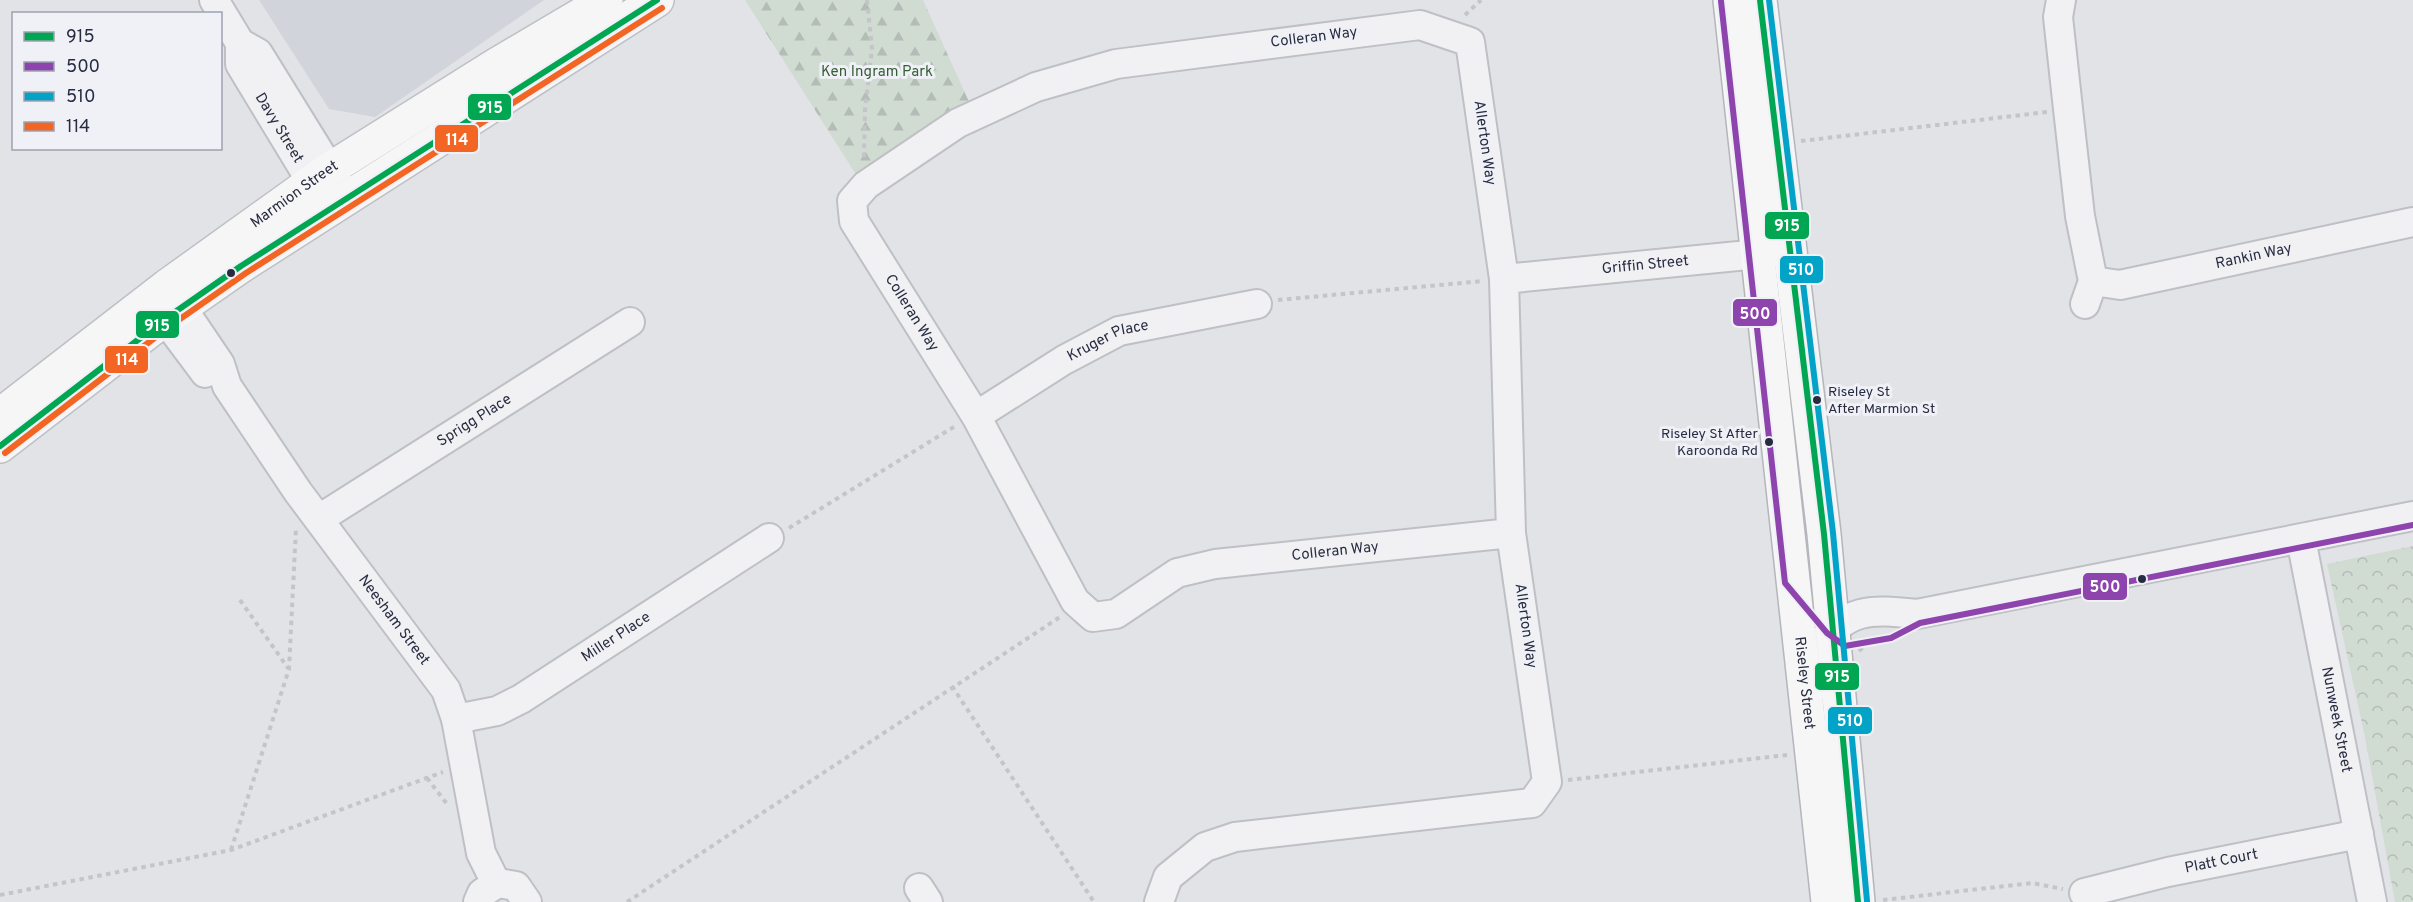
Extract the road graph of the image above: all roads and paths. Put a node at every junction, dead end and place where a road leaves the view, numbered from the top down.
1 (606, 0) edge
2 (657, 0) edge
3 (867, 0) edge
4 (1731, 0) edge
5 (1760, 0) edge
6 (2061, 0) edge
7 (222, 13) edge
8 (1470, 42) joint
9 (2068, 109) junction
10 (1793, 142) dead end
11 (321, 175) junction
12 (866, 185) junction
13 (338, 204) junction
14 (2413, 222) edge
15 (1774, 253) junction
16 (1504, 279) junction
17 (166, 303) junction
18 (1257, 304) joint
19 (630, 322) dead end
20 (0, 416) edge
21 (976, 416) junction
22 (0, 446) edge
23 (298, 492) junction
24 (2413, 516) edge
25 (318, 519) junction
26 (1511, 533) junction
27 (769, 538) joint
28 (2301, 539) junction
29 (1794, 581) junction
30 (240, 600) dead end
31 (1075, 601) junction
32 (1833, 627) junction
33 (289, 669) junction
34 (952, 686) junction
35 (456, 719) junction
36 (1800, 747) junction
37 (465, 765) junction
38 (1547, 782) junction
39 (2359, 834) junction
40 (231, 850) junction
41 (487, 893) edge
42 (2084, 893) joint
43 (0, 895) edge
44 (1867, 901) edge
45 (526, 902) edge
46 (627, 902) edge
47 (1094, 902) edge
48 (1160, 902) edge
49 (1828, 902) edge
50 (2372, 902) edge

1 - 11 main road, Marmion Street
2 - 13 main road, Marmion Street
3 - 12 path
4 - 15 main road, Riseley Street
5 - 15 main road, Riseley Street
6 - 9 street, Rankin Way
7 - 11 street, Davy Street
8 - 12 street, Colleran Way
8 - 16 street, Allerton Way
9 - 10 path
9 - 14 street, Rankin Way
11 - 13 street, Davy Street
11 - 17 main road, Marmion Street
12 - 21 street, Colleran Way
13 - 17 main road, Marmion Street
15 - 16 street, Griffin Street
15 - 29 main road, Riseley Street
15 - 32 main road, Riseley Street
16 - 18 path
16 - 26 street, Allerton Way
17 - 20 main road, Marmion Street
17 - 22 main road, Marmion Street
17 - 23 street, Neesham Street
18 - 21 street, Kruger Place
19 - 25 street, Sprigg Place
21 - 27 path
21 - 31 street, Colleran Way
23 - 25 street, Neesham Street
23 - 33 path
24 - 28 street
25 - 35 street, Neesham Street
26 - 31 street, Colleran Way
26 - 38 street, Allerton Way
27 - 35 street, Miller Place
28 - 32 street
28 - 39 street, Nunweek Street
29 - 32 street
29 - 36 main road, Riseley Street
30 - 33 path
31 - 34 path
32 - 36 street
32 - 44 main road, Riseley Street
33 - 40 path
34 - 46 path
34 - 47 path
35 - 37 street, Neesham Street
36 - 38 path
36 - 49 main road, Riseley Street
37 - 40 path
37 - 41 street, Neesham Street
38 - 48 street
39 - 42 street, Platt Court
39 - 50 street, Nunweek Street
40 - 43 path
41 - 45 street, Neesham Street
42 - 44 path

